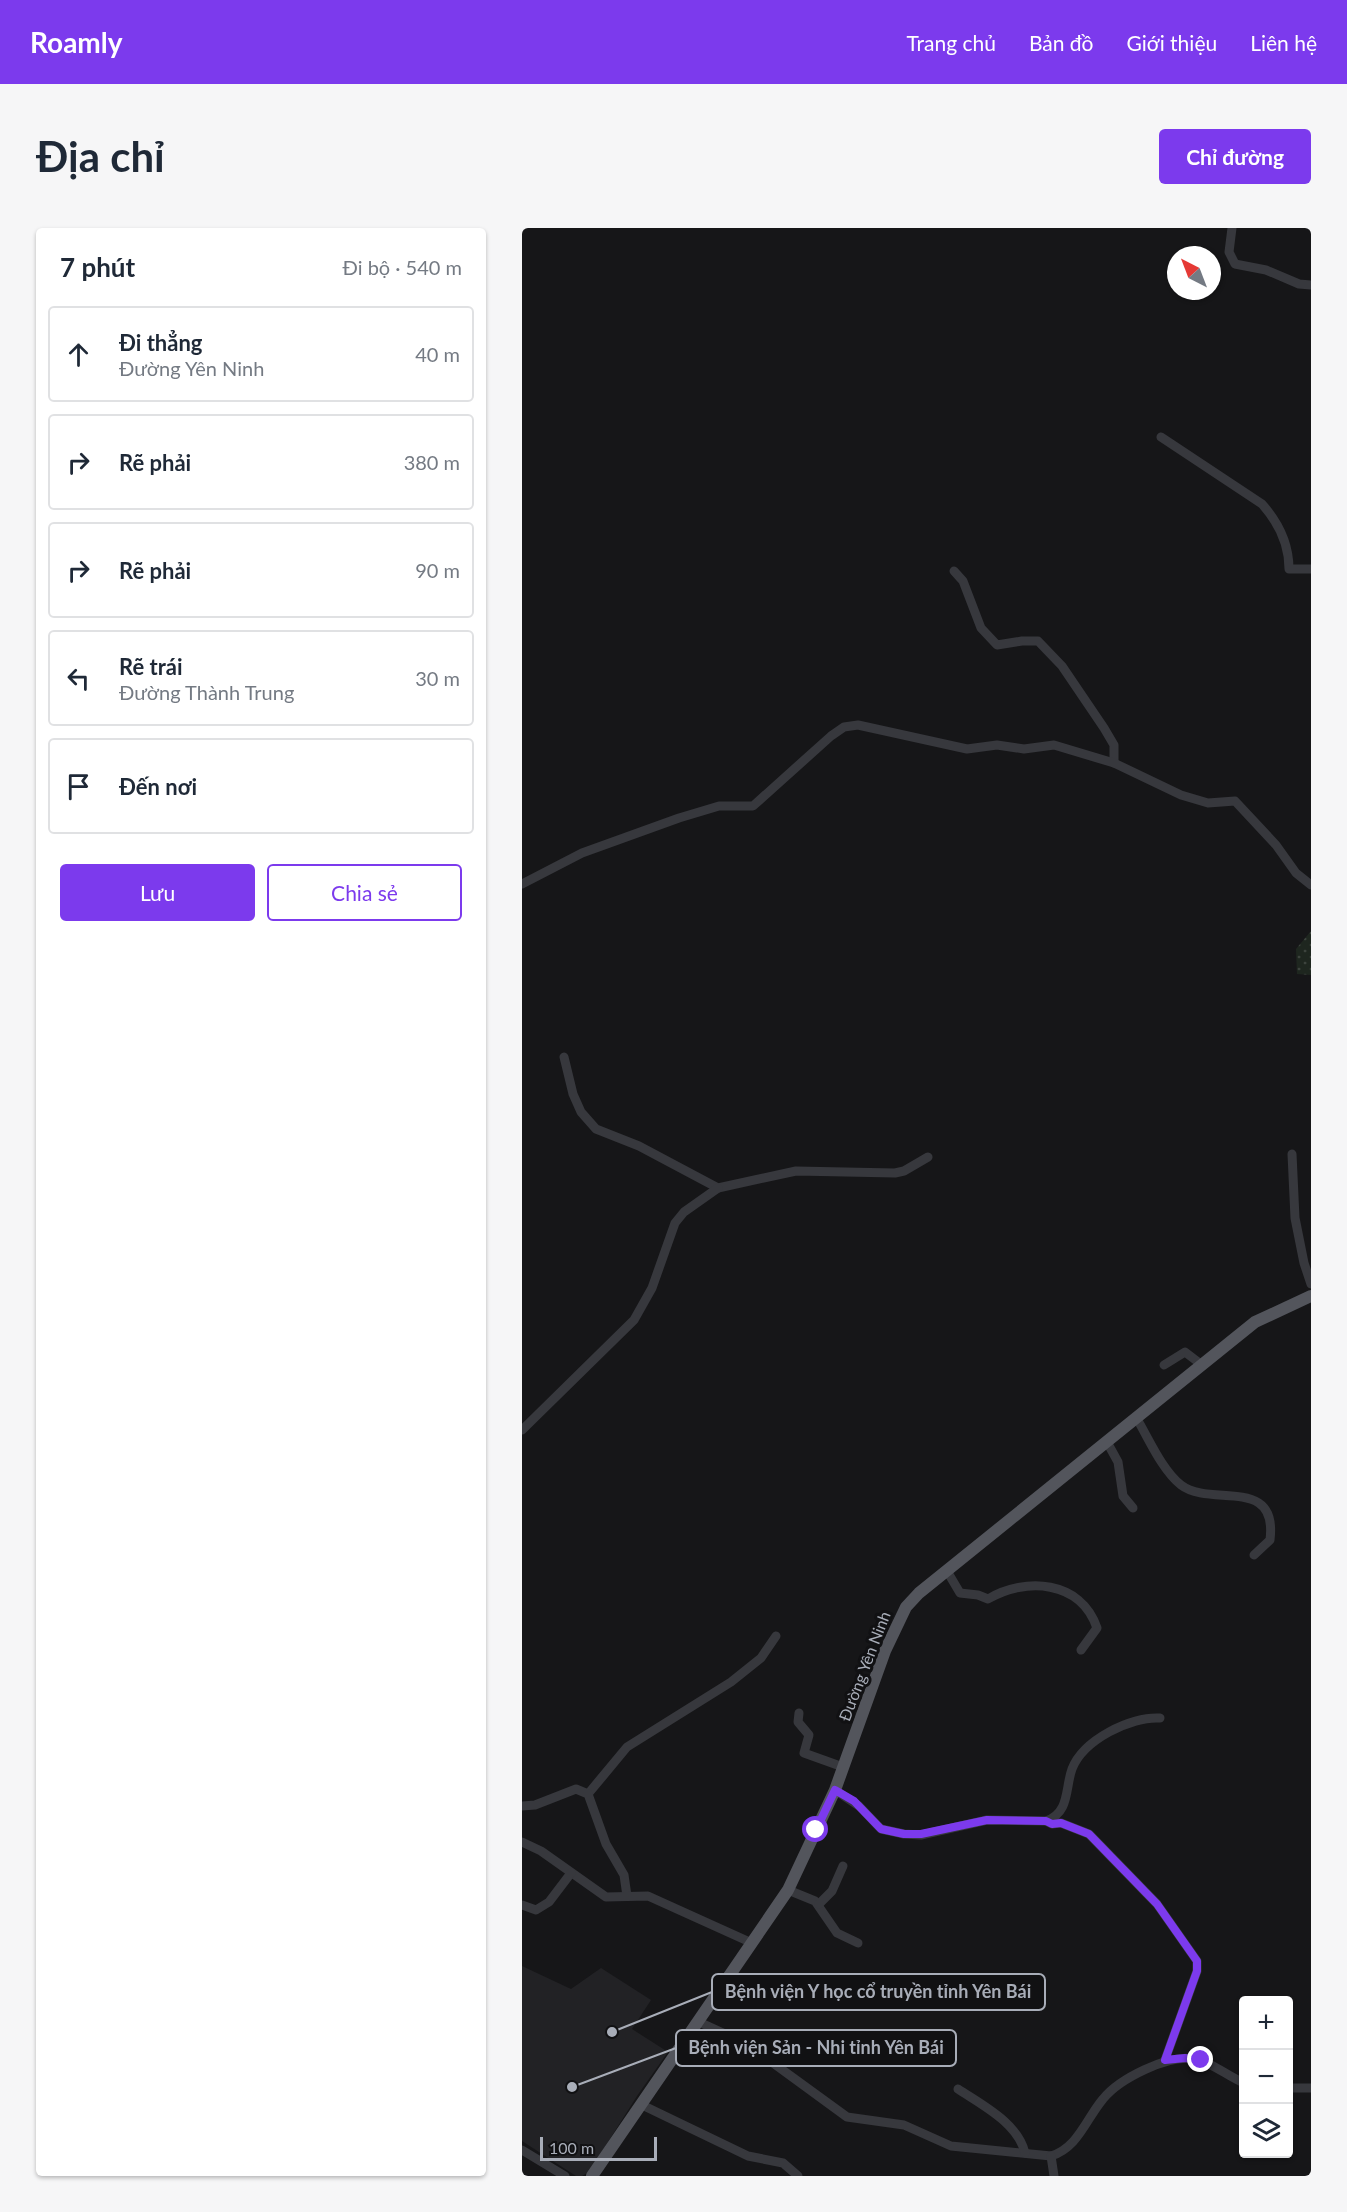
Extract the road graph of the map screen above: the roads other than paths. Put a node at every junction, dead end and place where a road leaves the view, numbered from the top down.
1 (1232, 228) edge
2 (1311, 285) edge
3 (1161, 437) dead end
4 (1311, 569) edge
5 (954, 571) dead end
6 (1114, 763) junction
7 (522, 884) edge
8 (1311, 885) edge
9 (564, 1057) dead end
10 (1292, 1154) dead end
11 (928, 1157) dead end
12 (718, 1188) junction
13 (1311, 1284) edge
14 (1311, 1296) edge
15 (1164, 1365) dead end
16 (1202, 1365) junction
17 (1137, 1419) junction
18 (522, 1430) edge
19 (1107, 1442) junction
20 (1133, 1508) dead end
21 (1254, 1555) dead end
22 (947, 1571) junction
23 (776, 1636) dead end
24 (1081, 1650) dead end
25 (799, 1713) dead end
26 (1160, 1719) dead end
27 (843, 1767) junction
28 (835, 1790) junction
29 (588, 1794) junction
30 (522, 1806) edge
31 (1046, 1821) junction
32 (522, 1842) edge
33 (843, 1866) dead end
34 (571, 1873) junction
35 (788, 1890) junction
36 (627, 1896) junction
37 (819, 1904) junction
38 (522, 1905) edge
39 (752, 1943) junction
40 (858, 1943) dead end
41 (699, 2022) junction
42 (1165, 2060) junction
43 (1239, 2080) edge
44 (1293, 2088) edge
45 (1311, 2088) edge
46 (958, 2089) dead end
47 (642, 2105) junction
48 (522, 2150) edge
49 (1025, 2153) junction
50 (1051, 2156) junction
51 (565, 2176) edge
52 (592, 2176) edge
53 (798, 2176) edge
54 (1054, 2176) edge

1 - 2 street
3 - 4 street
5 - 6 street
6 - 7 street
6 - 8 street
9 - 12 street
10 - 13 street
11 - 12 street
12 - 18 street
14 - 16 main road, Đường Yên Ninh
15 - 16 street
16 - 17 main road, Đường Yên Ninh
17 - 19 main road, Đường Yên Ninh
17 - 21 street
19 - 20 street
19 - 22 main road, Đường Yên Ninh
22 - 24 street
22 - 27 main road, Đường Yên Ninh
23 - 29 street
25 - 27 street
26 - 31 street
27 - 28 main road, Đường Yên Ninh
28 - 31 street
28 - 35 main road, Đường Yên Ninh
29 - 30 street
29 - 36 street
31 - 42 street
32 - 34 street
33 - 37 street
34 - 36 street
34 - 38 street
35 - 37 street
35 - 39 main road, Đường Yên Ninh
36 - 39 street
37 - 40 street
39 - 41 main road, Đường Yên Ninh
41 - 47 main road, Đường Yên Ninh
41 - 49 street
42 - 43 street
42 - 50 street
44 - 45 street
46 - 49 street
47 - 52 main road, Đường Yên Ninh
47 - 53 street
48 - 51 street
49 - 50 street
50 - 54 street

